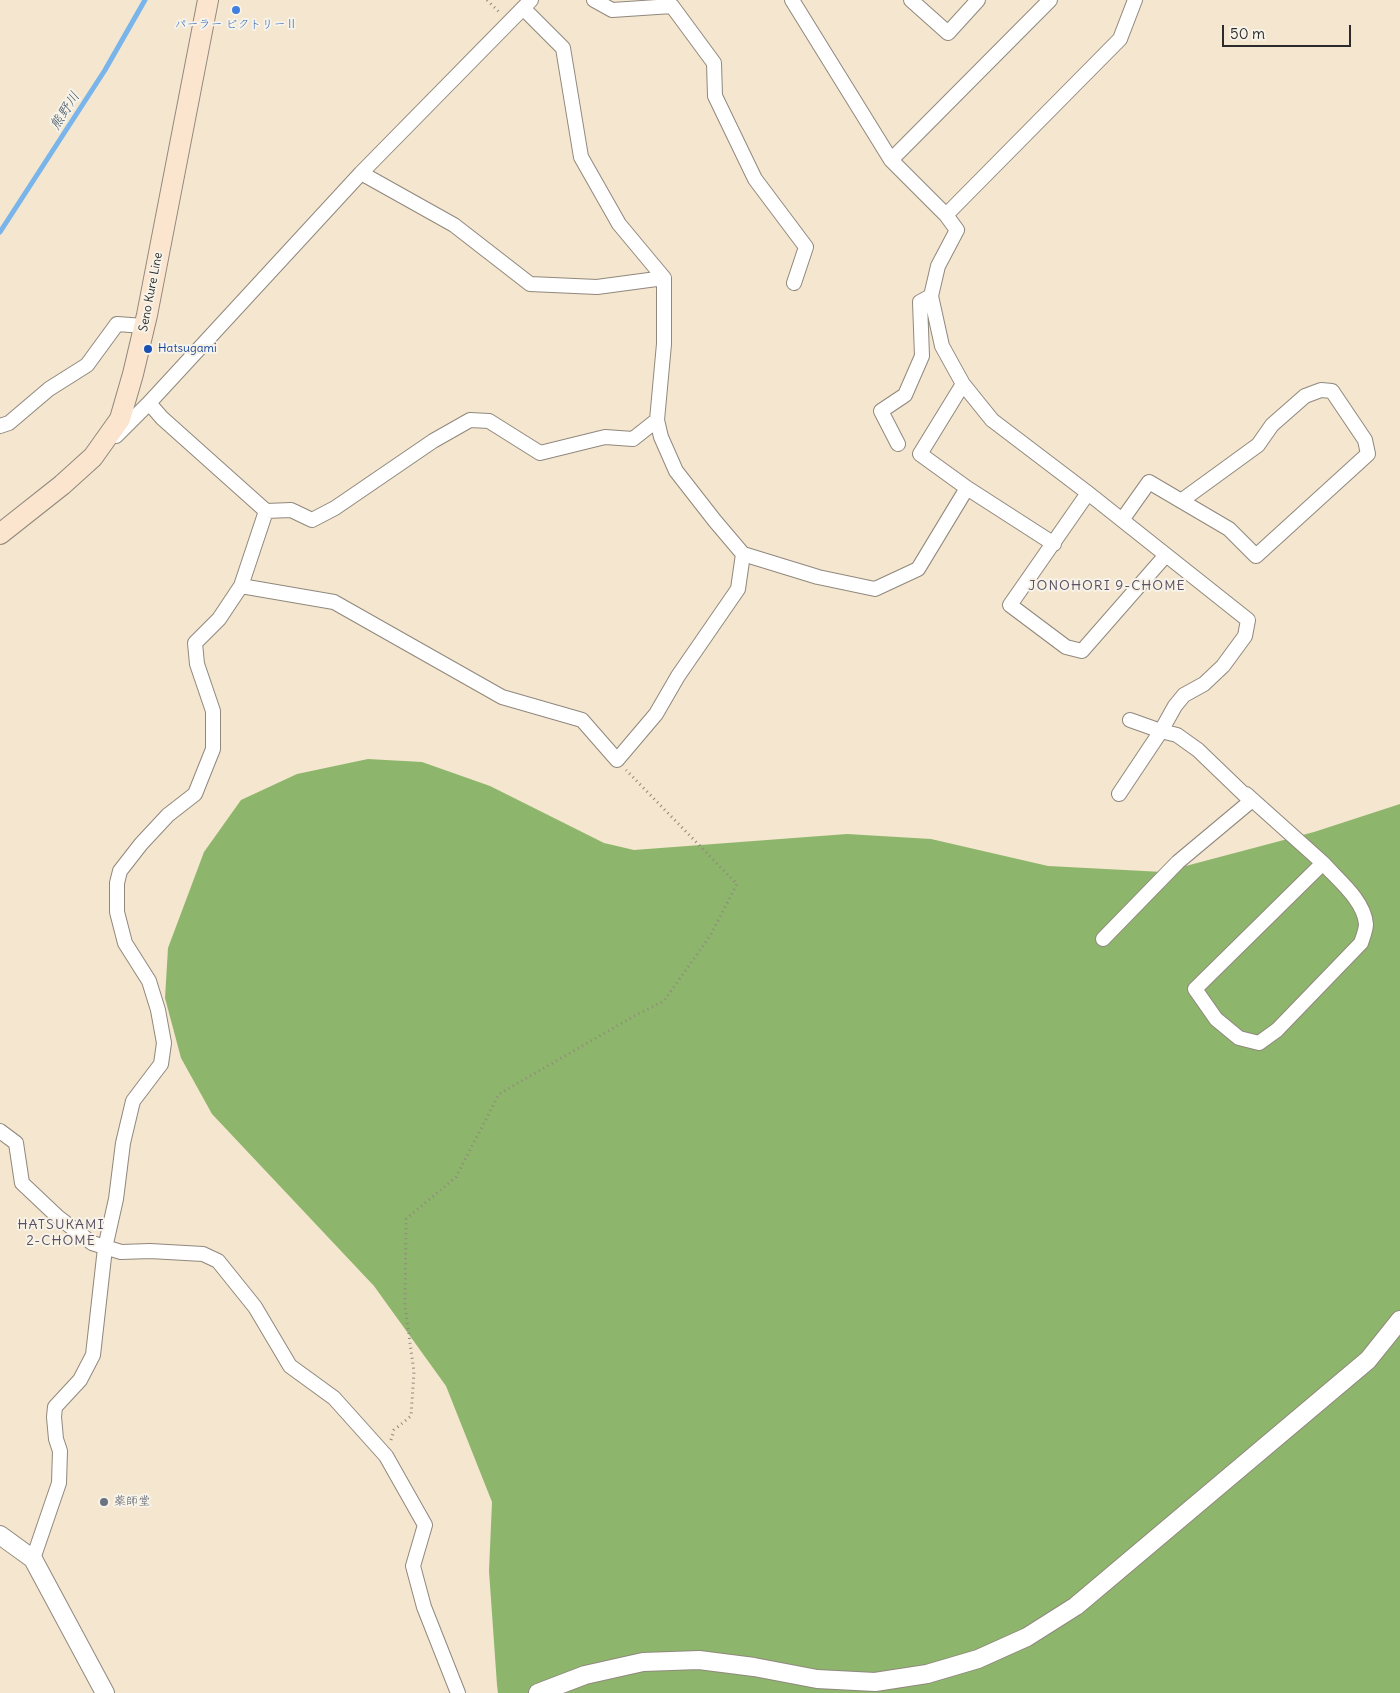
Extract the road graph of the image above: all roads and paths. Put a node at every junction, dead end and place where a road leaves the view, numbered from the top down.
1 (208, 0) edge
2 (594, 0) edge
3 (792, 0) edge
4 (911, 0) edge
5 (978, 0) edge
6 (1050, 0) edge
7 (1135, 0) edge
8 (671, 3) edge
9 (527, 4) edge
10 (891, 160) junction
11 (361, 173) junction
12 (946, 216) junction
13 (664, 278) junction
14 (794, 284) dead end
15 (931, 296) junction
16 (144, 326) junction
17 (963, 384) junction
18 (149, 404) junction
19 (657, 420) junction
20 (0, 426) edge
21 (898, 444) dead end
22 (93, 457) junction
23 (967, 488) junction
24 (1088, 493) junction
25 (1181, 501) junction
26 (266, 511) junction
27 (1122, 520) junction
28 (0, 534) edge
29 (1054, 544) junction
30 (743, 554) junction
31 (1166, 555) junction
32 (241, 586) junction
33 (1130, 720) dead end
34 (1161, 731) junction
35 (617, 760) junction
36 (1119, 794) dead end
37 (1251, 801) junction
38 (1323, 863) junction
39 (1103, 939) dead end
40 (0, 1131) edge
41 (106, 1248) junction
42 (1400, 1320) edge
43 (386, 1456) junction
44 (0, 1535) edge
45 (33, 1559) junction
46 (105, 1693) edge
47 (458, 1693) edge
48 (538, 1693) edge

1 - 16 main road, Seno Kure Line
2 - 8 street
3 - 10 street
4 - 5 street
6 - 10 street
7 - 12 street
8 - 14 street
9 - 11 street
9 - 13 street
10 - 12 street
11 - 13 street
11 - 18 street
12 - 15 street
13 - 19 street
15 - 17 street
15 - 21 street
16 - 20 street
16 - 22 main road, Seno Kure Line
17 - 23 street
17 - 24 street
18 - 22 street
18 - 26 street
19 - 26 street
19 - 30 street
22 - 28 main road, Seno Kure Line
23 - 29 street
23 - 30 street
24 - 27 street
24 - 29 street
25 - 25 street
25 - 27 street
26 - 32 street
27 - 31 street
29 - 31 street
30 - 35 street
31 - 34 street
32 - 35 street
32 - 41 street
33 - 34 street
34 - 36 street
34 - 37 street
35 - 43 path
37 - 38 street
37 - 39 street
38 - 38 street
40 - 41 street
41 - 43 street
41 - 45 street
42 - 48 street
43 - 47 street
44 - 45 street
45 - 46 street

